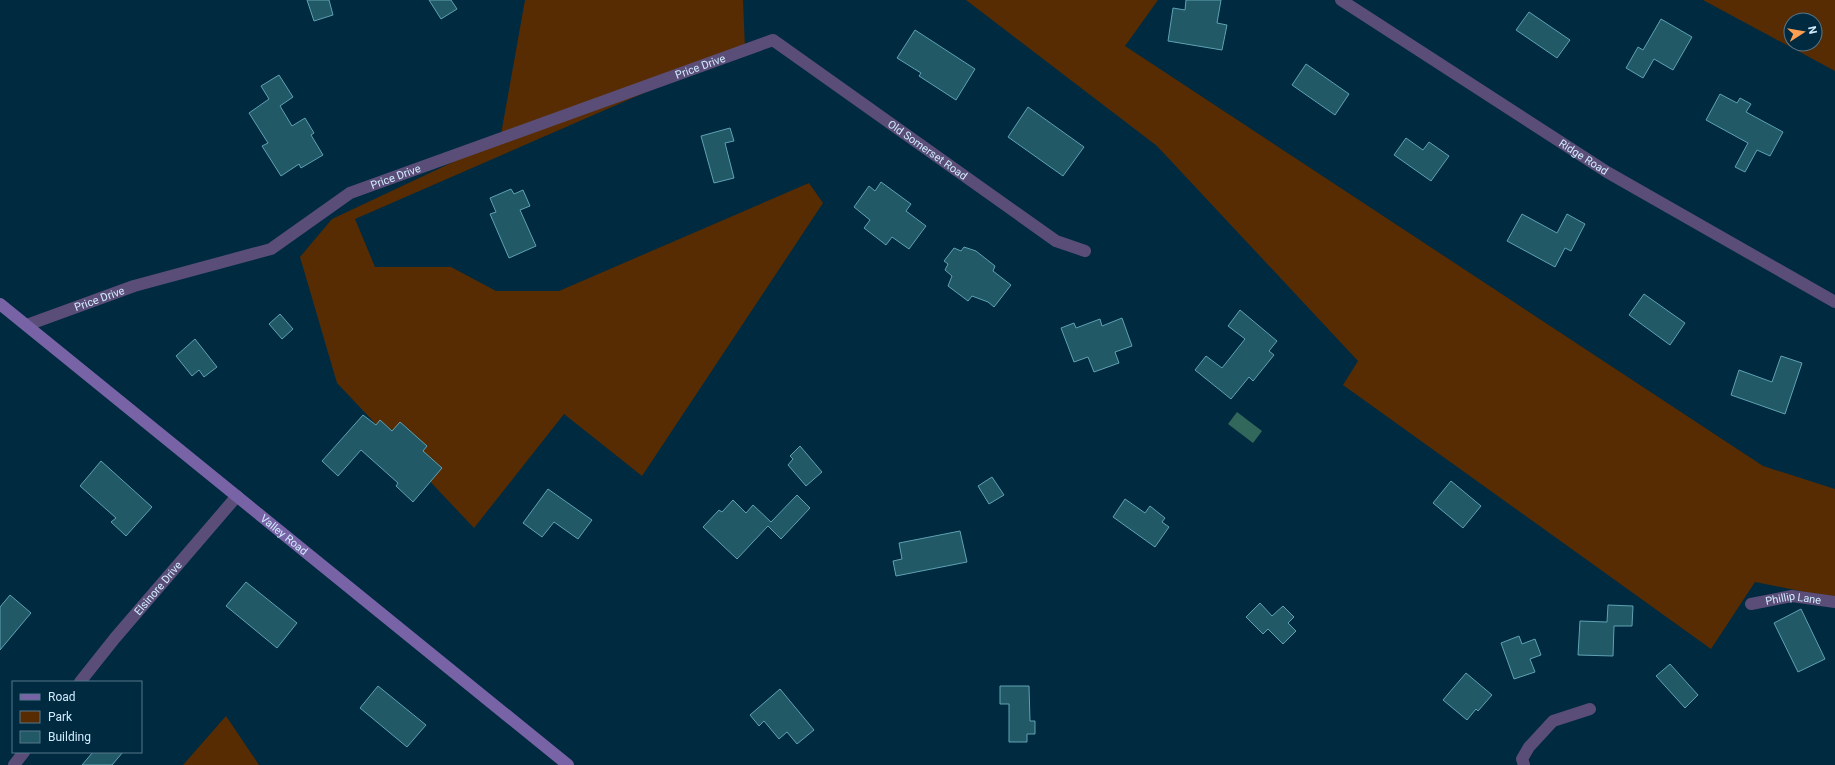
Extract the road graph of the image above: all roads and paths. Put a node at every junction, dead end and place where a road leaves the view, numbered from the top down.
1 (1341, 0) edge
2 (773, 40) joint
3 (1085, 251) dead end
4 (1835, 302) edge
5 (0, 304) edge
6 (27, 325) junction
7 (237, 496) junction
8 (1835, 602) edge
9 (1751, 604) dead end
10 (81, 681) edge
11 (1590, 709) dead end
12 (23, 753) edge
13 (14, 765) edge
14 (568, 765) edge
15 (1524, 765) edge

1 - 4 street, Ridge Road
2 - 3 street, Old Somerset Road
2 - 6 street, Price Drive
5 - 6 main road, Valley Road
6 - 7 main road, Valley Road
7 - 10 street, Elsinore Drive
7 - 14 main road, Valley Road
8 - 9 street, Phillip Lane
11 - 15 street
12 - 13 street

